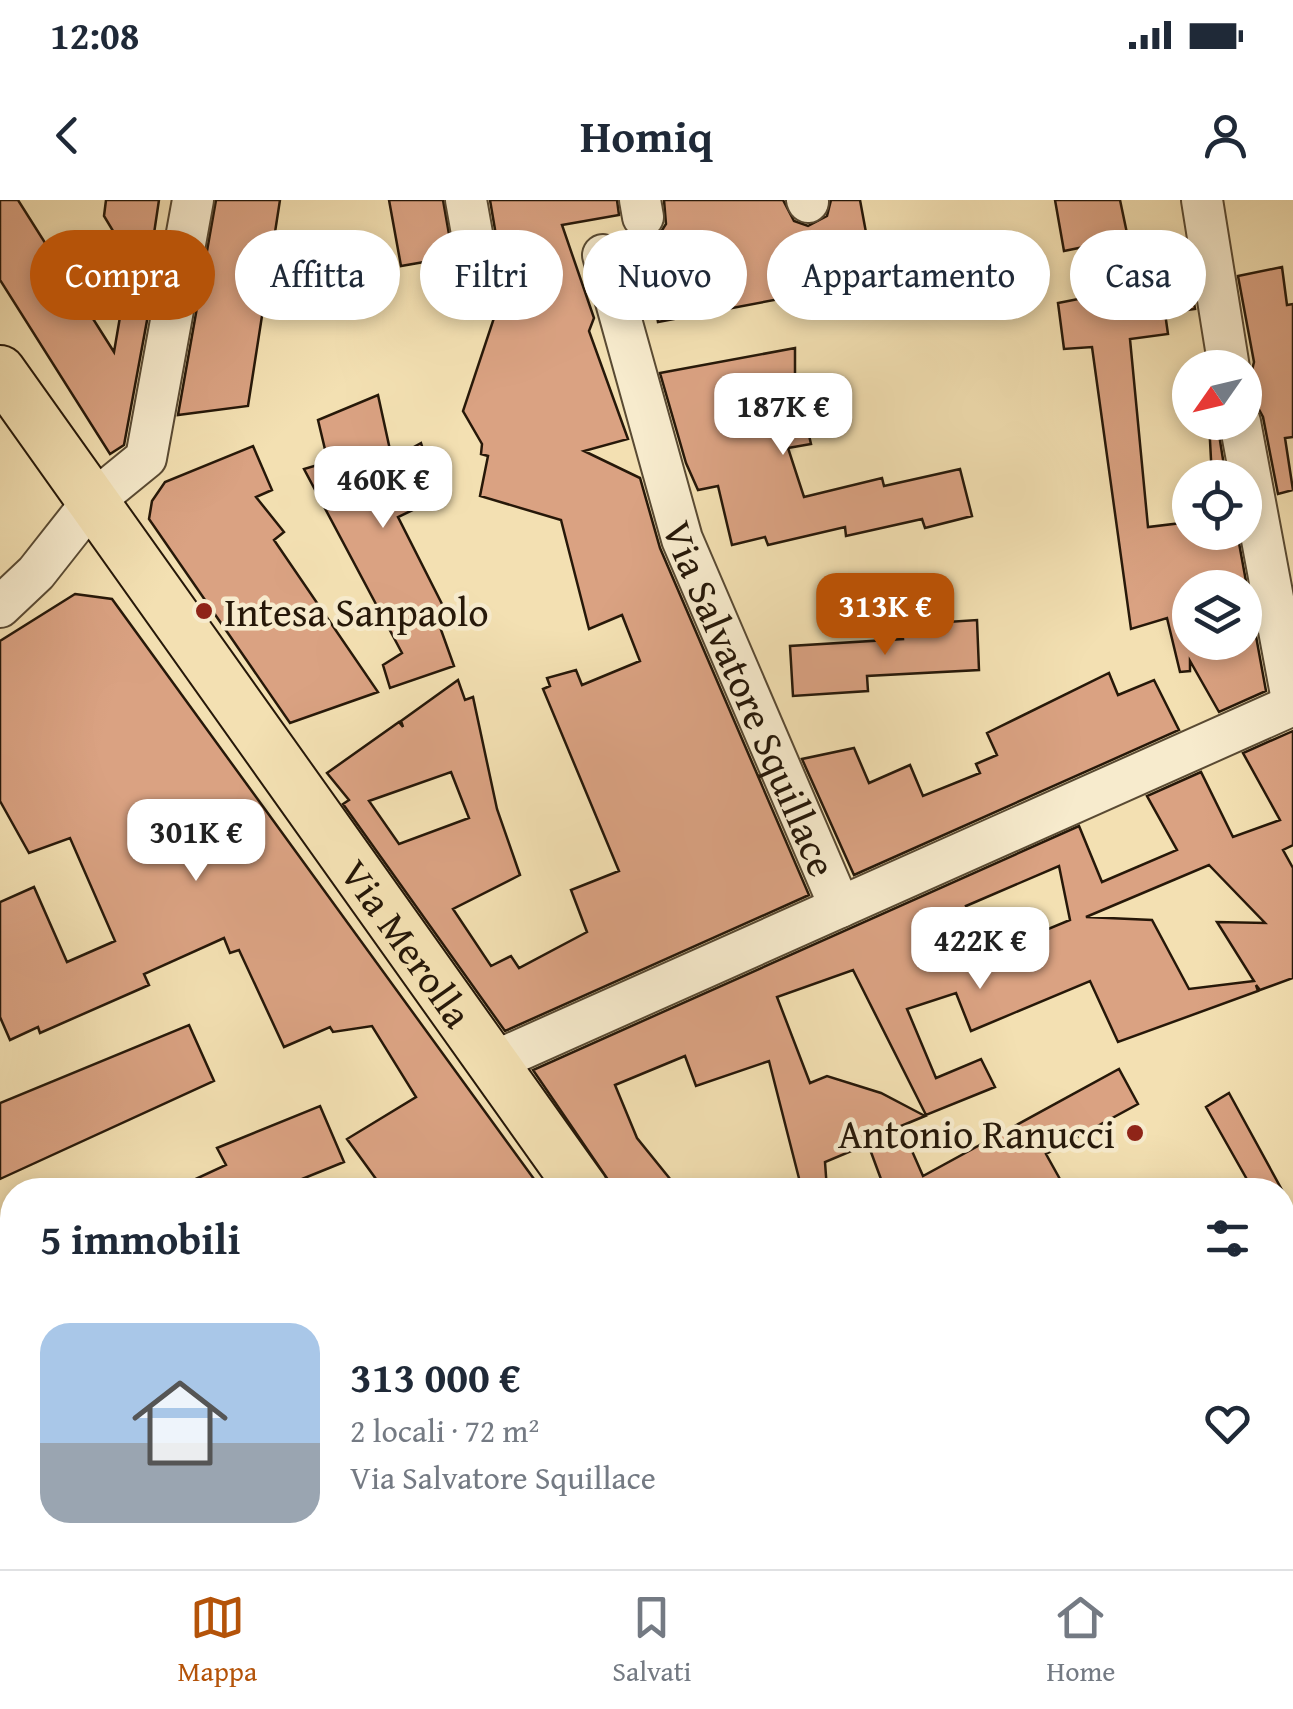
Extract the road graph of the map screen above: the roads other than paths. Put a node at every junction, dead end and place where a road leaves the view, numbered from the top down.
1 (193, 200) edge
2 (466, 200) edge
3 (1202, 200) edge
4 (471, 230) edge
5 (621, 320) edge
6 (1226, 350) edge
7 (0, 371) edge
8 (1243, 440) edge
9 (92, 502) junction
10 (0, 606) edge
11 (1293, 705) edge
12 (840, 907) junction
13 (493, 1062) junction
14 (575, 1178) edge

1 - 9 street
2 - 4 street
3 - 6 street
5 - 12 street, Via Salvatore Squillace
7 - 9 main road, Via Merolla
8 - 11 street
9 - 10 street
9 - 13 main road, Via Merolla
11 - 12 street
12 - 13 street
13 - 14 main road, Via Merolla

